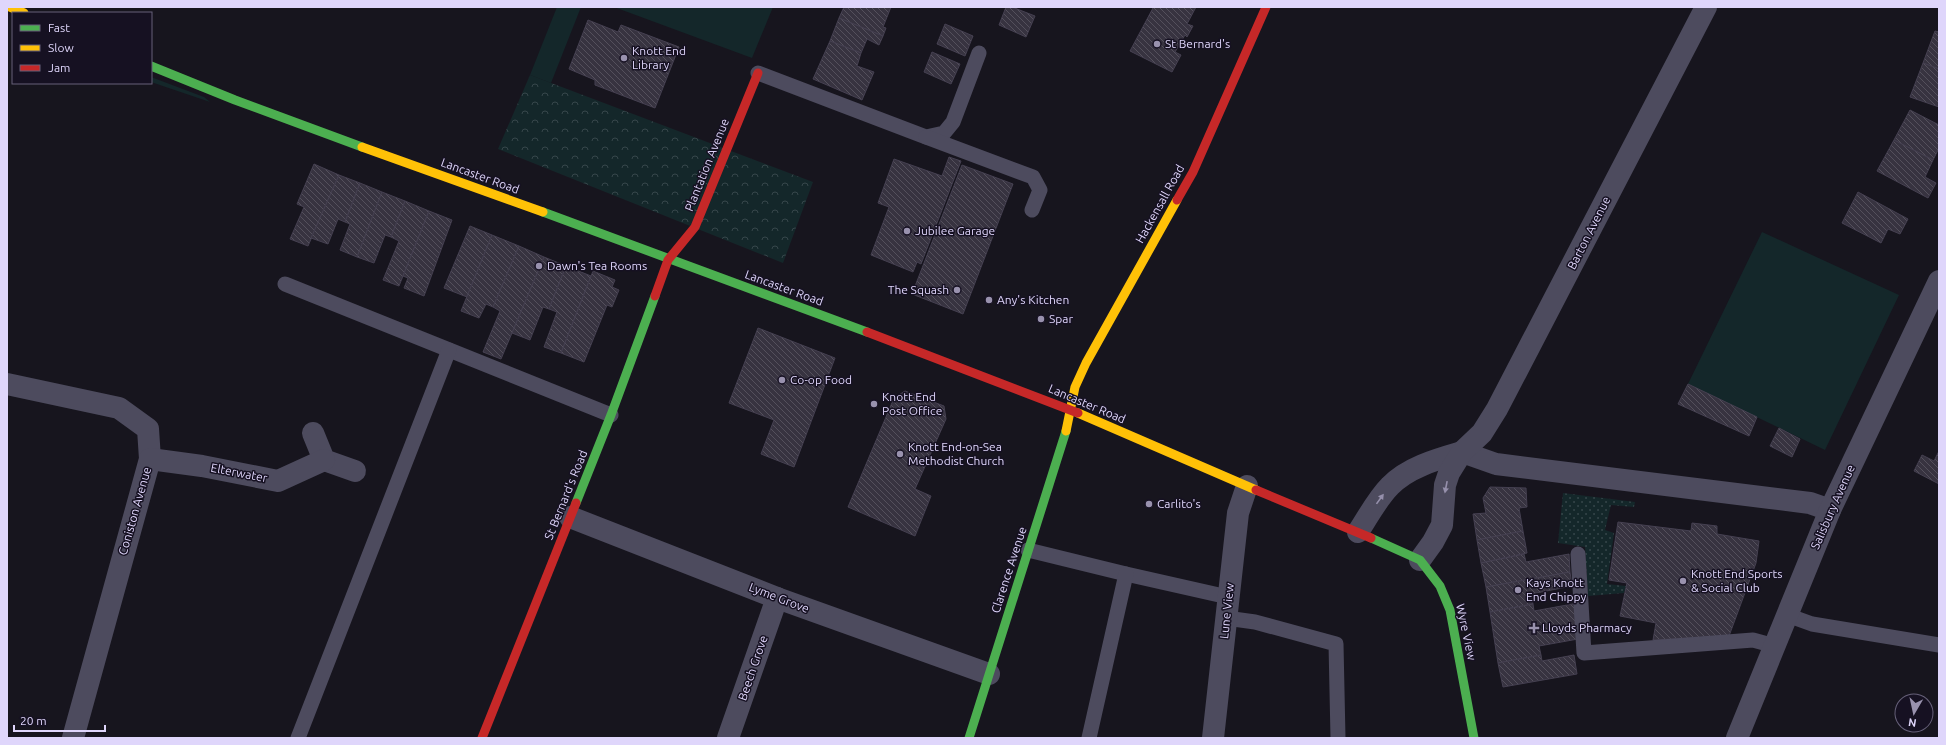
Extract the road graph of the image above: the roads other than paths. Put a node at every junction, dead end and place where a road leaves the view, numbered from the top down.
1 (10, 7) edge
2 (1266, 7) edge
3 (1706, 7) edge
4 (22, 12) edge
5 (979, 53) dead end
6 (152, 66) edge
7 (758, 73) joint
8 (926, 137) junction
9 (1032, 210) dead end
10 (668, 260) junction
11 (1939, 281) edge
12 (285, 284) dead end
13 (449, 350) junction
14 (7, 384) edge
15 (1071, 410) junction
16 (611, 415) junction
17 (313, 433) dead end
18 (1462, 452) junction
19 (150, 459) junction
20 (324, 460) junction
21 (355, 470) dead end
22 (1247, 486) junction
23 (1830, 510) junction
24 (570, 517) junction
25 (1358, 532) junction
26 (1028, 550) junction
27 (1578, 554) dead end
28 (1411, 556) junction
29 (1126, 574) junction
30 (1228, 597) junction
31 (777, 598) junction
32 (1787, 615) junction
33 (1226, 618) junction
34 (1939, 645) edge
35 (1775, 646) junction
36 (989, 674) junction
37 (73, 738) edge
38 (298, 738) edge
39 (482, 738) edge
40 (728, 738) edge
41 (969, 738) edge
42 (1090, 738) edge
43 (1213, 738) edge
44 (1338, 738) edge
45 (1474, 738) edge
46 (1737, 738) edge

1 - 4 main road
2 - 15 main road, Hackensall Road
3 - 18 street, Barton Avenue
5 - 8 lane
6 - 10 main road, Lancaster Road
7 - 8 lane
7 - 10 main road, Plantation Avenue
8 - 9 lane
10 - 15 main road, Lancaster Road
10 - 16 main road, St Bernard's Road
11 - 23 street, Salisbury Avenue
12 - 13 lane
13 - 16 lane
13 - 38 lane
14 - 19 street, Coniston Avenue
15 - 22 main road, Lancaster Road
15 - 26 main road, Clarence Avenue
16 - 24 main road, St Bernard's Road
17 - 20 street
18 - 23 street
25 -> 18 street
18 -> 28 street
19 - 20 street, Elterwater
19 - 37 street, Coniston Avenue
20 - 21 street
22 - 25 main road, Lancaster Road
22 - 30 street, Lune View
23 - 32 street, Salisbury Avenue
24 - 31 street, Lyme Grove
24 - 39 main road, St Bernard's Road
25 - 28 main road, Lancaster Road
26 - 29 lane
26 - 36 main road, Clarence Avenue
27 - 35 lane
28 - 45 main road, Wyre View
29 - 30 lane
29 - 42 lane
30 - 33 street, Lune View
31 - 36 street, Lyme Grove
31 - 40 street, Beech Grove
32 - 34 lane
32 - 35 street, Salisbury Avenue
33 - 43 street, Lune View
33 - 44 lane
35 - 46 street, Salisbury Avenue
36 - 41 main road, Clarence Avenue

